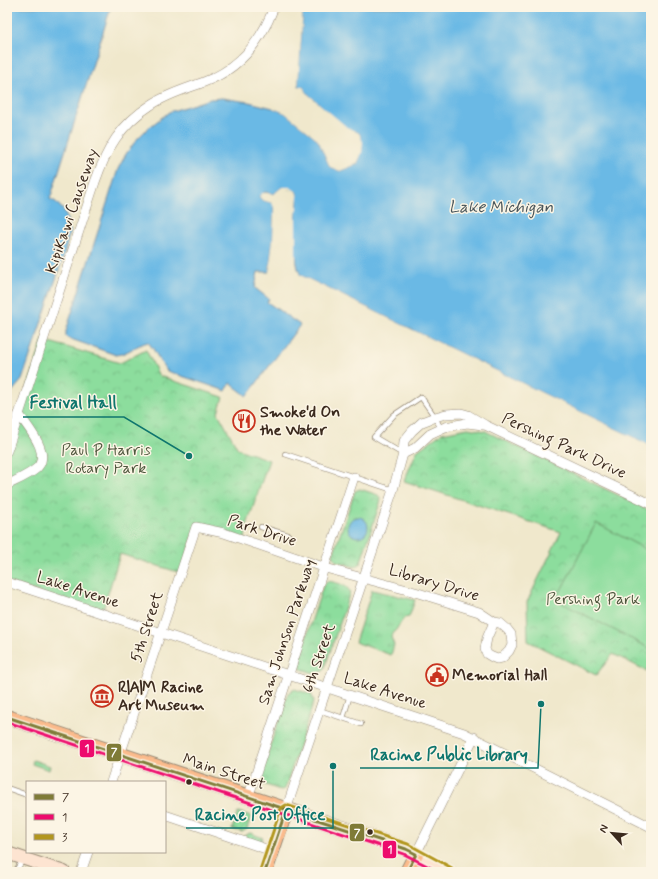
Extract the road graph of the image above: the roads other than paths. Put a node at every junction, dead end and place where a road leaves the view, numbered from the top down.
1 (274, 7) edge
2 (19, 414) junction
3 (435, 417) junction
4 (485, 425) junction
5 (441, 428) junction
6 (7, 451) edge
7 (285, 454) dead end
8 (403, 454) junction
9 (354, 477) junction
10 (7, 485) edge
11 (393, 490) junction
12 (651, 504) edge
13 (261, 526) dead end
14 (196, 527) joint
15 (288, 535) dead end
16 (324, 567) junction
17 (364, 579) junction
18 (7, 582) edge
19 (494, 622) dead end
20 (161, 633) junction
21 (288, 675) junction
22 (327, 688) junction
23 (350, 695) junction
24 (319, 710) junction
25 (7, 717) edge
26 (343, 718) junction
27 (361, 724) dead end
28 (474, 737) junction
29 (120, 755) junction
30 (111, 781) edge
31 (7, 788) edge
32 (26, 794) edge
33 (248, 798) junction
34 (286, 810) junction
35 (166, 815) edge
36 (651, 828) edge
37 (272, 851) junction
38 (7, 853) edge
39 (88, 853) edge
40 (416, 854) junction
41 (24, 859) junction
42 (15, 872) edge
43 (64, 872) edge
44 (81, 872) edge
45 (265, 872) edge
46 (407, 872) edge
47 (450, 872) edge

1 - 2 street, KipiKawi Causeway
2 - 6 street, KipiKawi Causeway
2 - 10 street
3 - 4 street, Pershing Park Drive
3 - 5 lane
3 - 8 street, 6th Street
3 - 8 lane
4 - 5 street, Pershing Park Drive
4 - 12 street, Pershing Park Drive
5 - 8 street
7 - 9 lane
8 - 11 street, 6th Street
9 - 11 lane
9 - 16 street, Sam Johnson Parkway
11 - 17 street, 6th Street
13 - 15 lane
14 - 16 street, Park Drive
14 - 20 street, 5th Street
16 - 17 street, Park Drive
16 - 21 street, Sam Johnson Parkway
17 - 19 street, Library Drive
17 - 22 street, 6th Street
18 - 20 street, Lake Avenue
20 - 21 street, Lake Avenue
20 - 29 street, 5th Street
21 - 22 street, Lake Avenue
21 - 33 street, Sam Johnson Parkway
22 - 23 street, Lake Avenue
22 - 24 street, 6th Street
23 - 26 lane
23 - 28 street, Lake Avenue
24 - 26 lane
24 - 34 street, 6th Street
25 - 29 main road, Main Street
26 - 27 lane
28 - 36 street, Lake Avenue
28 - 40 street
29 - 30 street, 5th Street
29 - 33 main road, Main Street
31 - 32 lane
33 - 34 main road, Main Street
34 - 37 main road, 6th Street
34 - 40 main road, Main Street
35 - 37 street
37 - 45 main road, 6th Street
38 - 41 street
39 - 44 street
40 - 46 main road
40 - 47 street, Main Street
41 - 42 lane
41 - 43 street

